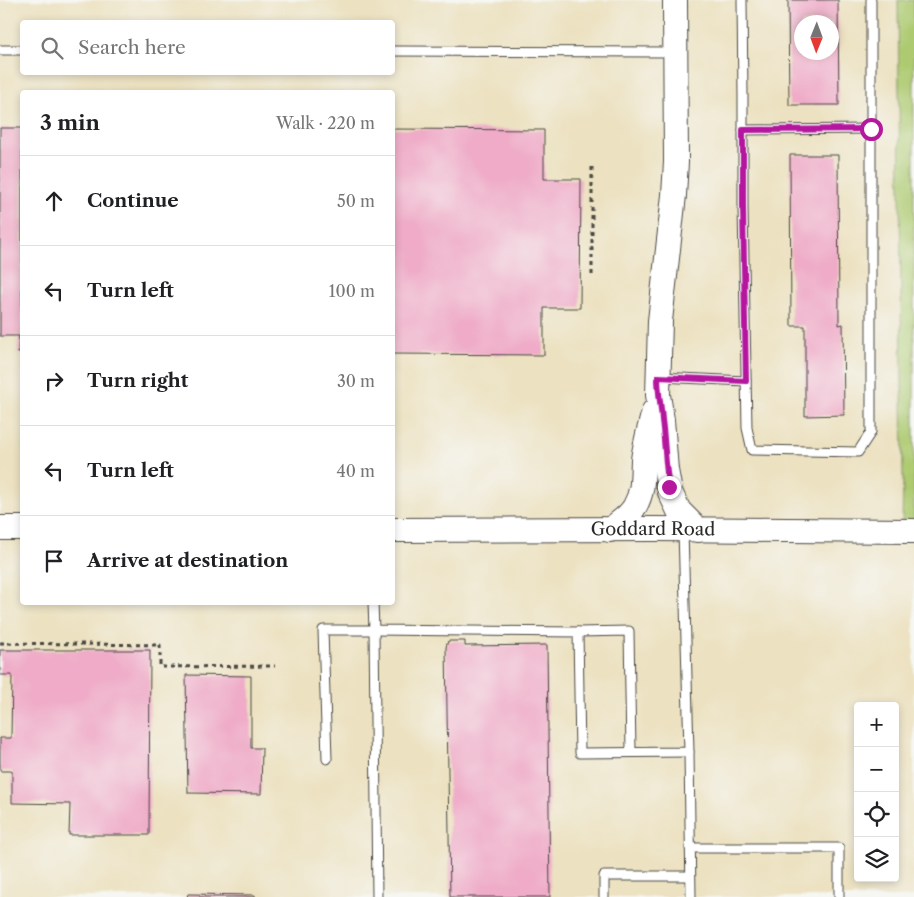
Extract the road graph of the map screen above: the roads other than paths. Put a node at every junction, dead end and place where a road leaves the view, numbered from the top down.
1 (675, 0) edge
2 (742, 0) edge
3 (871, 0) edge
4 (0, 50) edge
5 (20, 50) edge
6 (395, 51) edge
7 (675, 52) junction
8 (871, 129) junction
9 (743, 130) junction
10 (746, 381) junction
11 (658, 386) junction
12 (0, 528) edge
13 (20, 528) edge
14 (395, 530) edge
15 (610, 530) junction
16 (691, 530) junction
17 (914, 531) edge
18 (373, 605) edge
19 (374, 630) junction
20 (578, 632) junction
21 (631, 752) junction
22 (688, 752) junction
23 (327, 759) dead end
24 (690, 848) junction
25 (690, 876) junction
26 (377, 897) edge
27 (604, 897) edge
28 (690, 897) edge
29 (839, 897) edge

1 - 7 street
2 - 9 lane
3 - 8 lane
4 - 5 lane
6 - 7 lane
7 - 11 street
8 - 9 lane
8 - 10 lane
9 - 10 lane
10 - 11 lane
11 - 15 street
11 - 16 street
12 - 13 street
14 - 15 street, Goddard Road
15 - 16 street, Goddard Road
16 - 17 street, Goddard Road
16 - 22 lane
18 - 19 lane
19 - 20 lane
19 - 23 lane
19 - 26 lane
20 - 21 lane
20 - 21 lane
21 - 22 lane
22 - 24 lane
24 - 25 lane
24 - 29 lane
25 - 27 lane
25 - 28 lane

